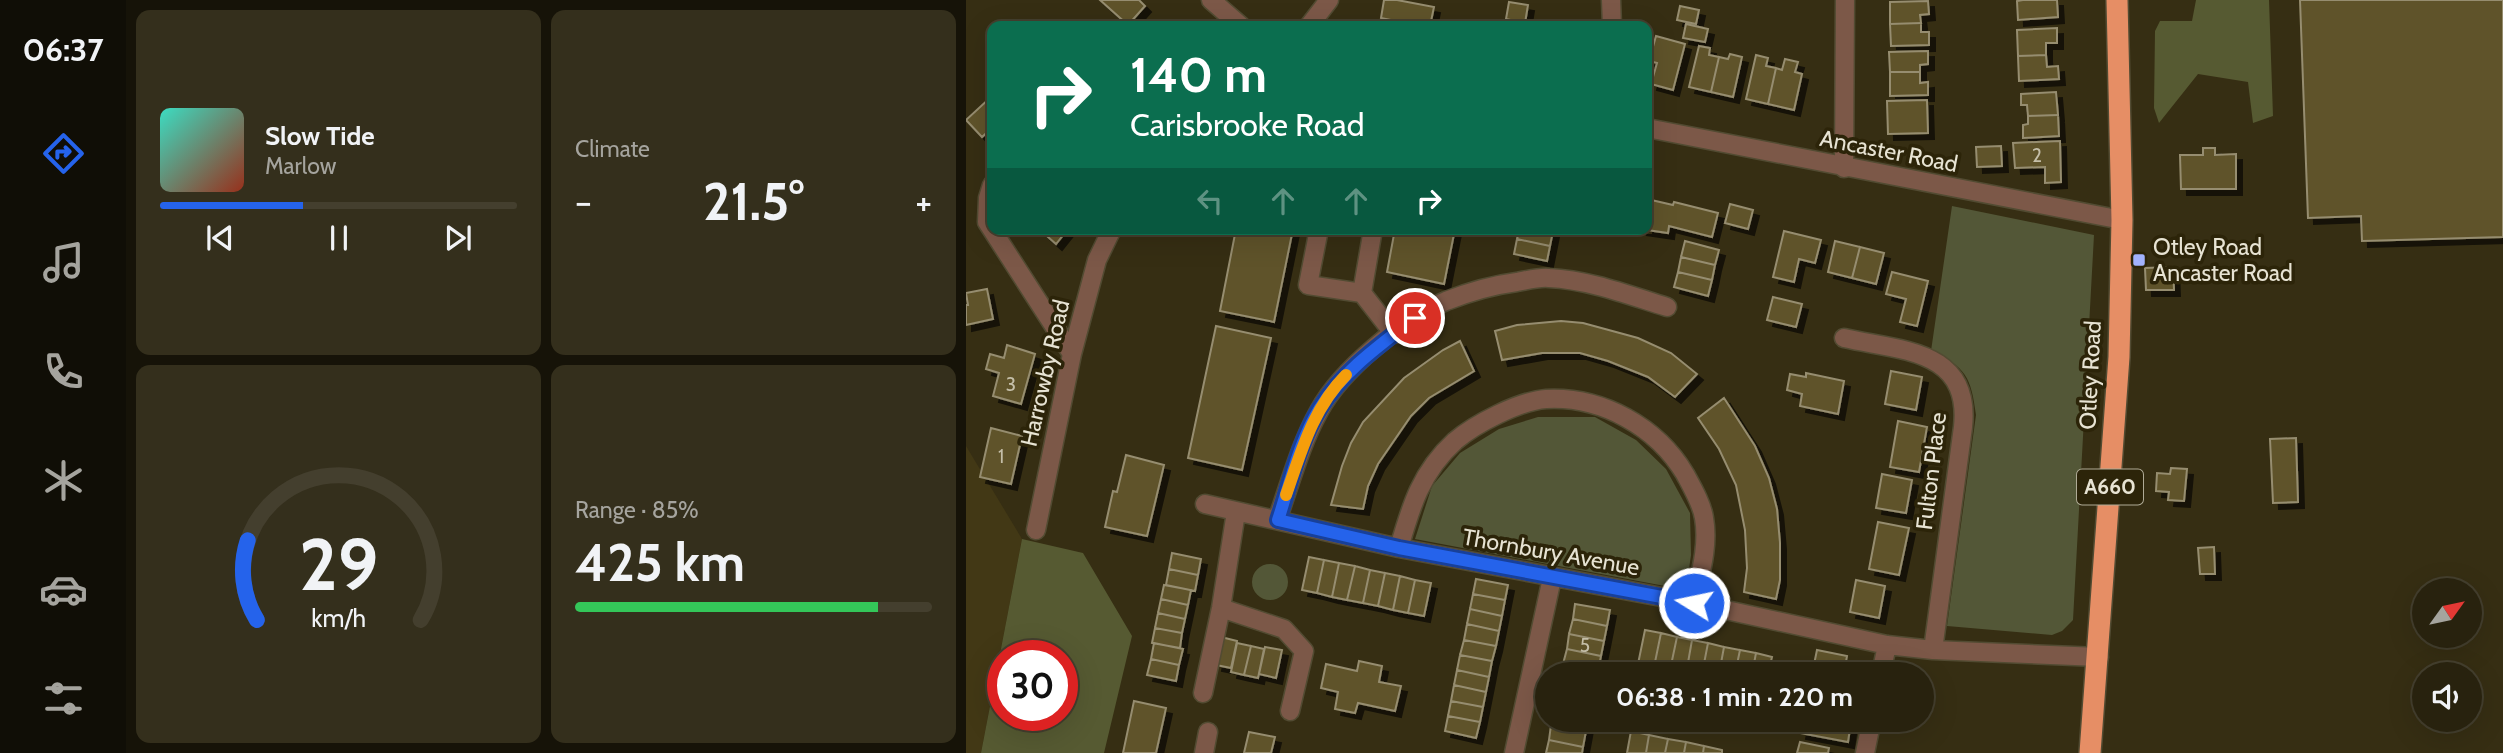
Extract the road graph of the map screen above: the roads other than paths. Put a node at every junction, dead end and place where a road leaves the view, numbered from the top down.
1 (1211, 0) edge
2 (1329, 0) edge
3 (1611, 0) edge
4 (1845, 0) edge
5 (2117, 0) edge
6 (1235, 21) edge
7 (1314, 21) edge
8 (1612, 21) edge
9 (1652, 129) edge
10 (1844, 168) junction
11 (2122, 220) junction
12 (995, 235) edge
13 (1109, 235) edge
14 (1318, 235) edge
15 (1372, 235) edge
16 (1363, 293) junction
17 (1668, 307) dead end
18 (1394, 334) junction
19 (1844, 338) dead end
20 (1072, 354) junction
21 (1205, 504) dead end
22 (1236, 512) junction
23 (1278, 520) junction
24 (1036, 530) dead end
25 (1399, 548) junction
26 (1552, 578) junction
27 (1694, 603) junction
28 (1221, 608) junction
29 (1887, 645) junction
30 (1933, 650) junction
31 (2099, 657) junction
32 (1883, 662) edge
33 (1203, 693) dead end
34 (1290, 711) dead end
35 (1208, 732) dead end
36 (1869, 732) edge
37 (1204, 753) edge
38 (1514, 753) edge
39 (1865, 753) edge
40 (2090, 753) edge

1 - 6 street
2 - 7 street
3 - 8 street
4 - 10 street
5 - 11 highway, Otley Road / A660
9 - 10 street, Ancaster Road
10 - 11 street, Ancaster Road
11 - 31 highway, Otley Road / A660
12 - 20 street
13 - 20 street, Harrowby Road
14 - 16 street
15 - 16 street
16 - 18 street
17 - 18 street
18 - 23 street
19 - 30 street, Fulton Place
20 - 24 street, Harrowby Road
21 - 22 street, Thornbury Avenue
22 - 23 street, Thornbury Avenue
22 - 28 street
23 - 25 street, Thornbury Avenue
25 - 26 street, Thornbury Avenue
25 - 27 street
26 - 27 street, Thornbury Avenue
26 - 38 street
27 - 29 street, Thornbury Avenue
28 - 33 street
28 - 34 street
29 - 30 street, Thornbury Avenue
29 - 32 street
30 - 31 street, Thornbury Avenue
31 - 40 highway, Otley Road / A660
35 - 37 street
36 - 39 street

